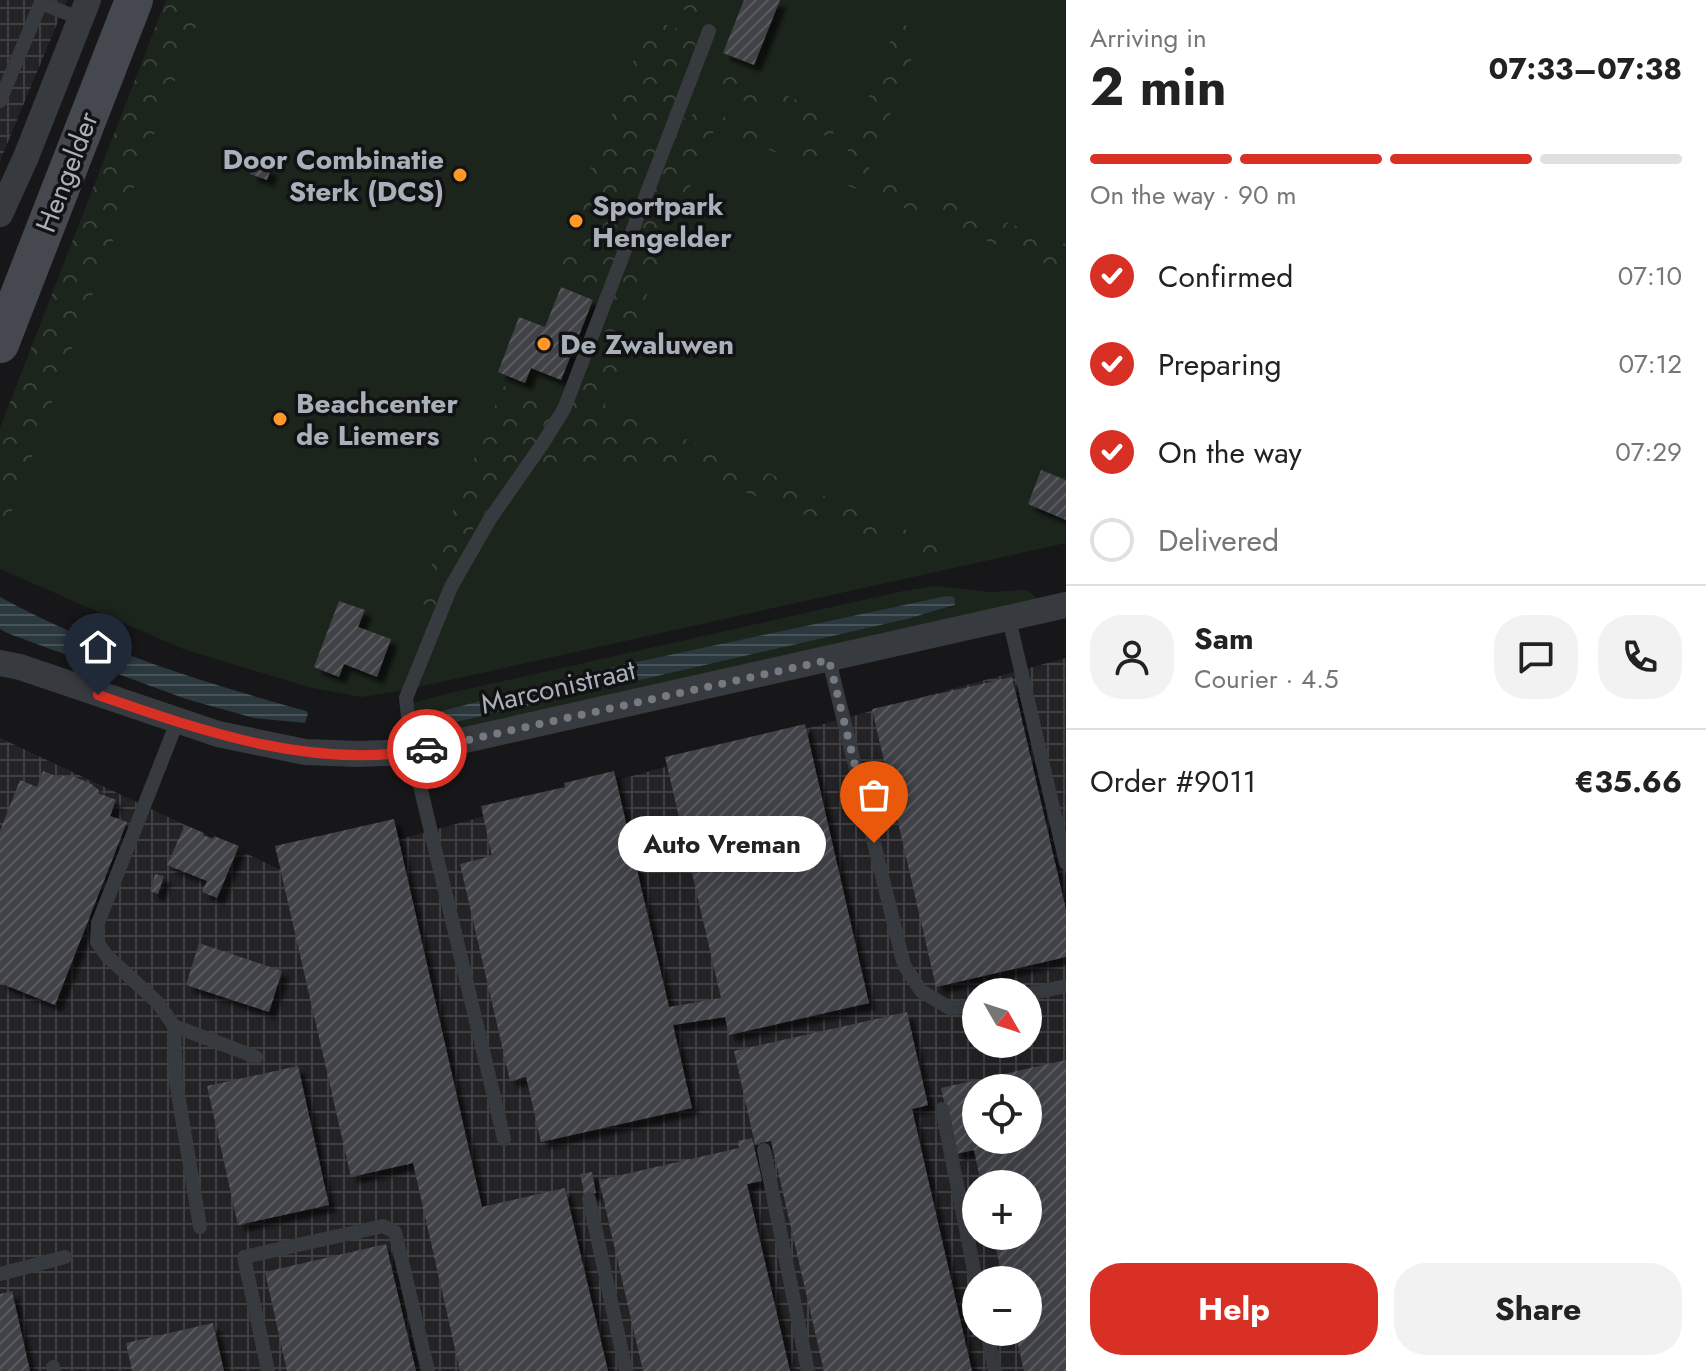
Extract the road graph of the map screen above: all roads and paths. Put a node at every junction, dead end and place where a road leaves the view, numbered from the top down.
1 (121, 0) edge
2 (134, 0) edge
3 (41, 2) edge
4 (84, 9) edge
5 (709, 31) dead end
6 (0, 101) edge
7 (0, 214) edge
8 (0, 286) edge
9 (0, 344) edge
10 (1066, 605) edge
11 (1009, 619) junction
12 (829, 660) junction
13 (7, 662) edge
14 (177, 722) junction
15 (412, 752) junction
16 (1066, 863) edge
17 (1066, 986) edge
18 (1042, 991) edge
19 (962, 1007) edge
20 (174, 1026) junction
21 (256, 1057) dead end
22 (942, 1109) dead end
23 (504, 1139) dead end
24 (764, 1150) dead end
25 (589, 1199) dead end
26 (200, 1227) dead end
27 (65, 1257) dead end
28 (973, 1266) edge
29 (0, 1274) edge
30 (990, 1346) edge
31 (268, 1371) edge
32 (428, 1371) edge
33 (626, 1371) edge
34 (808, 1371) edge
35 (995, 1371) edge

1 - 8 main road, Hengelder
2 - 9 main road, Hengelder
3 - 4 lane
3 - 6 lane
4 - 7 street, Hengelder
5 - 15 lane
10 - 11 street, Marconistraat
11 - 12 street, Marconistraat
11 - 16 lane
12 - 15 street, Marconistraat
12 - 19 lane
13 - 14 street, Marconistraat
14 - 15 street, Marconistraat
14 - 20 lane
15 - 23 lane
17 - 18 lane
20 - 21 lane
20 - 26 lane
22 - 28 lane
24 - 34 lane
25 - 33 lane
27 - 29 lane
30 - 35 lane
31 - 32 lane

